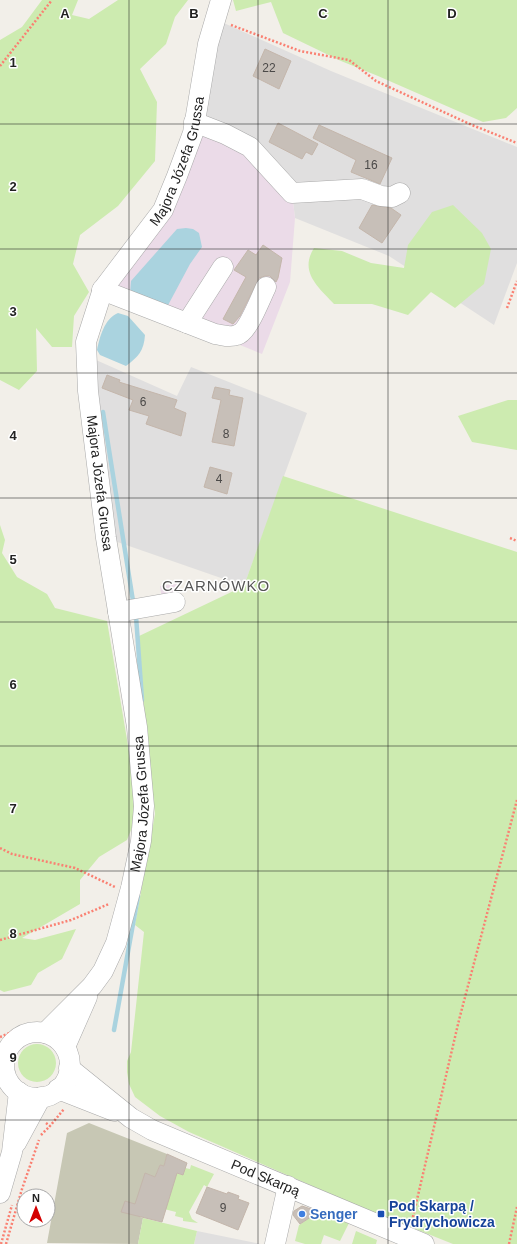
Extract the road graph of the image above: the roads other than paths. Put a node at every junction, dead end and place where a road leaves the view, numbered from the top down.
1 (221, 0) edge
2 (194, 122) junction
3 (400, 193) dead end
4 (223, 267) dead end
5 (266, 287) dead end
6 (102, 290) junction
7 (186, 323) junction
8 (175, 602) dead end
9 (118, 612) junction
10 (92, 986) junction
11 (40, 1028) junction
12 (4, 1042) edge
13 (64, 1048) junction
14 (69, 1068) junction
15 (1, 1071) edge
16 (13, 1090) junction
17 (50, 1093) junction
18 (131, 1118) junction
19 (12, 1152) junction
20 (288, 1186) junction
21 (0, 1193) edge
22 (416, 1240) edge
23 (275, 1244) edge

1 - 2 street, Majora Józefa Grussa
2 - 3 street
2 - 6 street, Majora Józefa Grussa
4 - 7 street
5 - 7 street
6 - 7 street
6 - 9 street, Majora Józefa Grussa
8 - 9 street
9 - 10 street, Majora Józefa Grussa
10 - 11 street, Majora Józefa Grussa
10 - 13 street, Majora Józefa Grussa
11 - 12 street
11 - 13 street
12 - 15 street
13 - 14 street
14 - 17 street
14 - 18 street, Pod Skarpą
15 - 16 street
16 - 17 street, Pod Skarpą
16 - 19 street
17 - 18 street, Pod Skarpą
17 - 19 street
18 - 20 street, Pod Skarpą
19 - 21 street
20 - 22 street, Pod Skarpą
20 - 23 street

